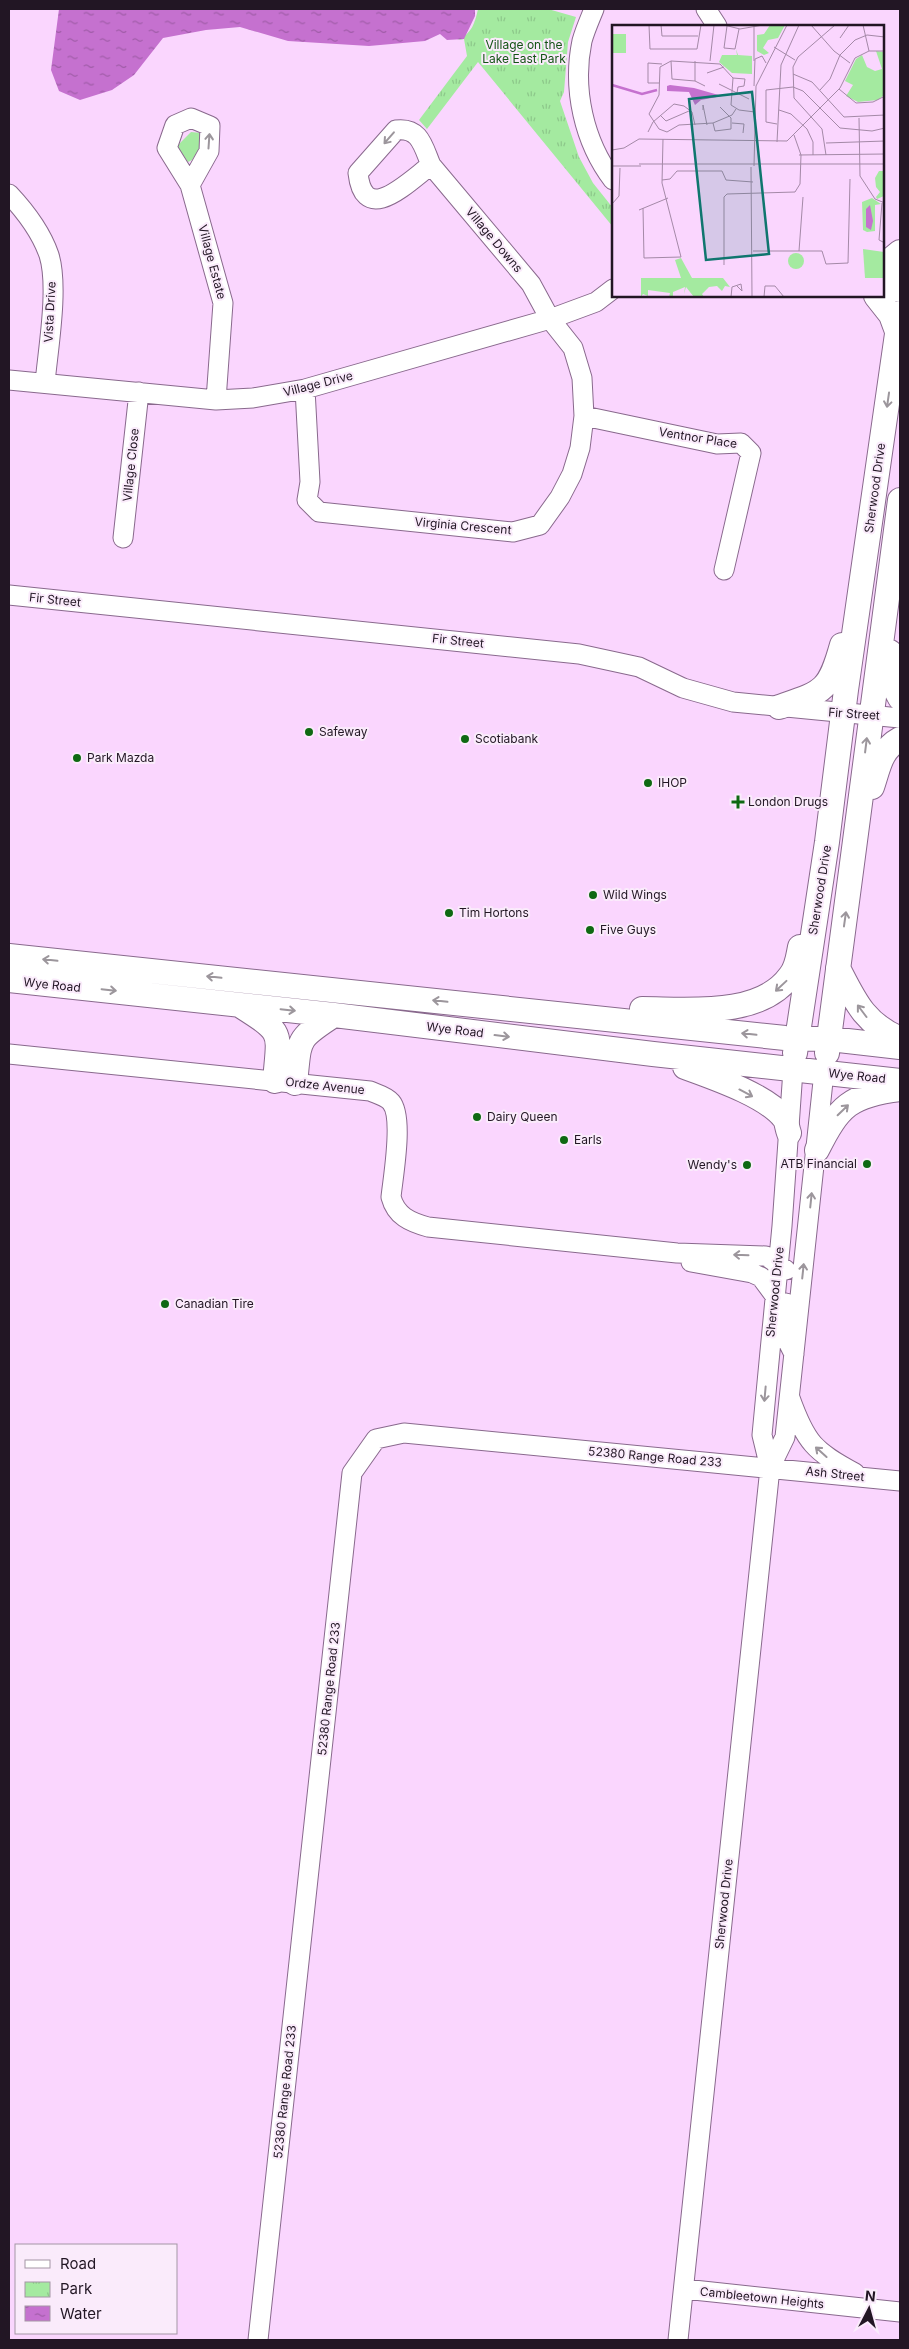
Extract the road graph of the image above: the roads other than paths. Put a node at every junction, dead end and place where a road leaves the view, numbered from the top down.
1 (594, 9) edge
2 (706, 9) edge
3 (716, 25) edge
4 (431, 164) dead end
5 (612, 179) edge
6 (190, 186) dead end
7 (9, 194) edge
8 (900, 252) edge
9 (884, 265) edge
10 (884, 272) edge
11 (900, 274) edge
12 (884, 290) edge
13 (612, 291) edge
14 (900, 292) edge
15 (878, 298) edge
16 (550, 319) junction
17 (899, 323) edge
18 (9, 380) edge
19 (45, 383) junction
20 (305, 389) junction
21 (139, 392) junction
22 (216, 400) junction
23 (584, 416) junction
24 (900, 500) edge
25 (123, 538) dead end
26 (864, 566) junction
27 (724, 570) dead end
28 (9, 595) edge
29 (887, 606) junction
30 (900, 698) edge
31 (779, 707) junction
32 (844, 713) junction
33 (871, 715) junction
34 (900, 718) edge
35 (900, 739) edge
36 (857, 828) junction
37 (827, 842) junction
38 (9, 956) edge
39 (838, 968) junction
40 (9, 980) edge
41 (237, 1004) junction
42 (523, 1010) junction
43 (334, 1015) junction
44 (798, 1039) junction
45 (830, 1039) junction
46 (900, 1039) edge
47 (900, 1047) edge
48 (9, 1054) edge
49 (652, 1054) junction
50 (793, 1070) junction
51 (824, 1072) junction
52 (900, 1081) edge
53 (285, 1082) junction
54 (900, 1089) edge
55 (789, 1133) junction
56 (817, 1150) junction
57 (678, 1253) junction
58 (778, 1264) junction
59 (775, 1296) junction
60 (794, 1354) junction
61 (790, 1397) junction
62 (770, 1468) junction
63 (862, 1477) junction
64 (900, 1481) edge
65 (684, 2289) junction
66 (900, 2312) edge
67 (258, 2340) edge
68 (678, 2340) edge

1 - 5 street
2 - 3 street
4 - 16 street, Village Downs
6 - 22 street, Village Estate
7 - 19 street, Vista Drive
8 - 9 main road
10 - 11 street
12 - 14 street
13 - 16 street, Village Drive
15 - 17 main road
16 - 20 street, Village Drive
16 - 23 street, Virginia Crescent
17 -> 26 main road, Sherwood Drive
18 - 19 street, Village Drive
19 - 21 street, Village Drive
20 - 22 street, Village Drive
20 - 23 street, Virginia Crescent
21 - 22 street, Village Drive
21 - 25 street, Village Close
23 - 27 street, Ventnor Place
24 - 29 main road, Sherwood Drive
26 - 31 main road
26 - 32 main road, Sherwood Drive
28 - 31 street, Fir Street
29 - 30 main road
29 - 33 main road, Sherwood Drive
31 - 32 street, Fir Street
32 - 33 street, Fir Street
32 - 37 main road, Sherwood Drive
33 - 34 street, Fir Street
36 -> 33 main road, Sherwood Drive
35 - 36 main road
39 -> 36 main road, Sherwood Drive
37 -> 42 main road
37 - 44 main road, Sherwood Drive
42 -> 38 main road, Wye Road
39 - 45 main road, Sherwood Drive
46 -> 39 main road
40 -> 41 main road, Wye Road
41 -> 43 main road, Wye Road
41 - 53 main road
44 -> 42 main road, Wye Road
43 -> 49 main road, Wye Road
43 - 53 main road
44 - 45 main road, Wye Road
44 - 50 main road, Sherwood Drive
45 - 47 main road, Wye Road
45 - 51 main road, Sherwood Drive
48 - 53 street, Ordze Avenue
49 - 50 main road, Wye Road
49 -> 55 main road
50 - 51 main road, Wye Road
50 - 55 street, Sherwood Drive
51 - 52 main road, Wye Road
51 - 56 street, Sherwood Drive
53 - 57 street, Ordze Avenue
56 -> 54 main road
55 - 58 street, Sherwood Drive
60 -> 56 street, Sherwood Drive
58 -> 57 street, Ordze Avenue
57 - 59 street
58 - 59 street, Sherwood Drive
58 - 60 street
59 -> 62 street, Sherwood Drive
60 - 61 street, Sherwood Drive
61 - 62 street, Sherwood Drive
63 -> 61 street
62 - 63 street, Ash Street
62 - 65 street, Sherwood Drive
62 - 67 street, 52380 Range Road 233
63 - 64 street, Ash Street
65 - 66 street, Cambleetown Heights
65 - 68 street, Sherwood Drive

